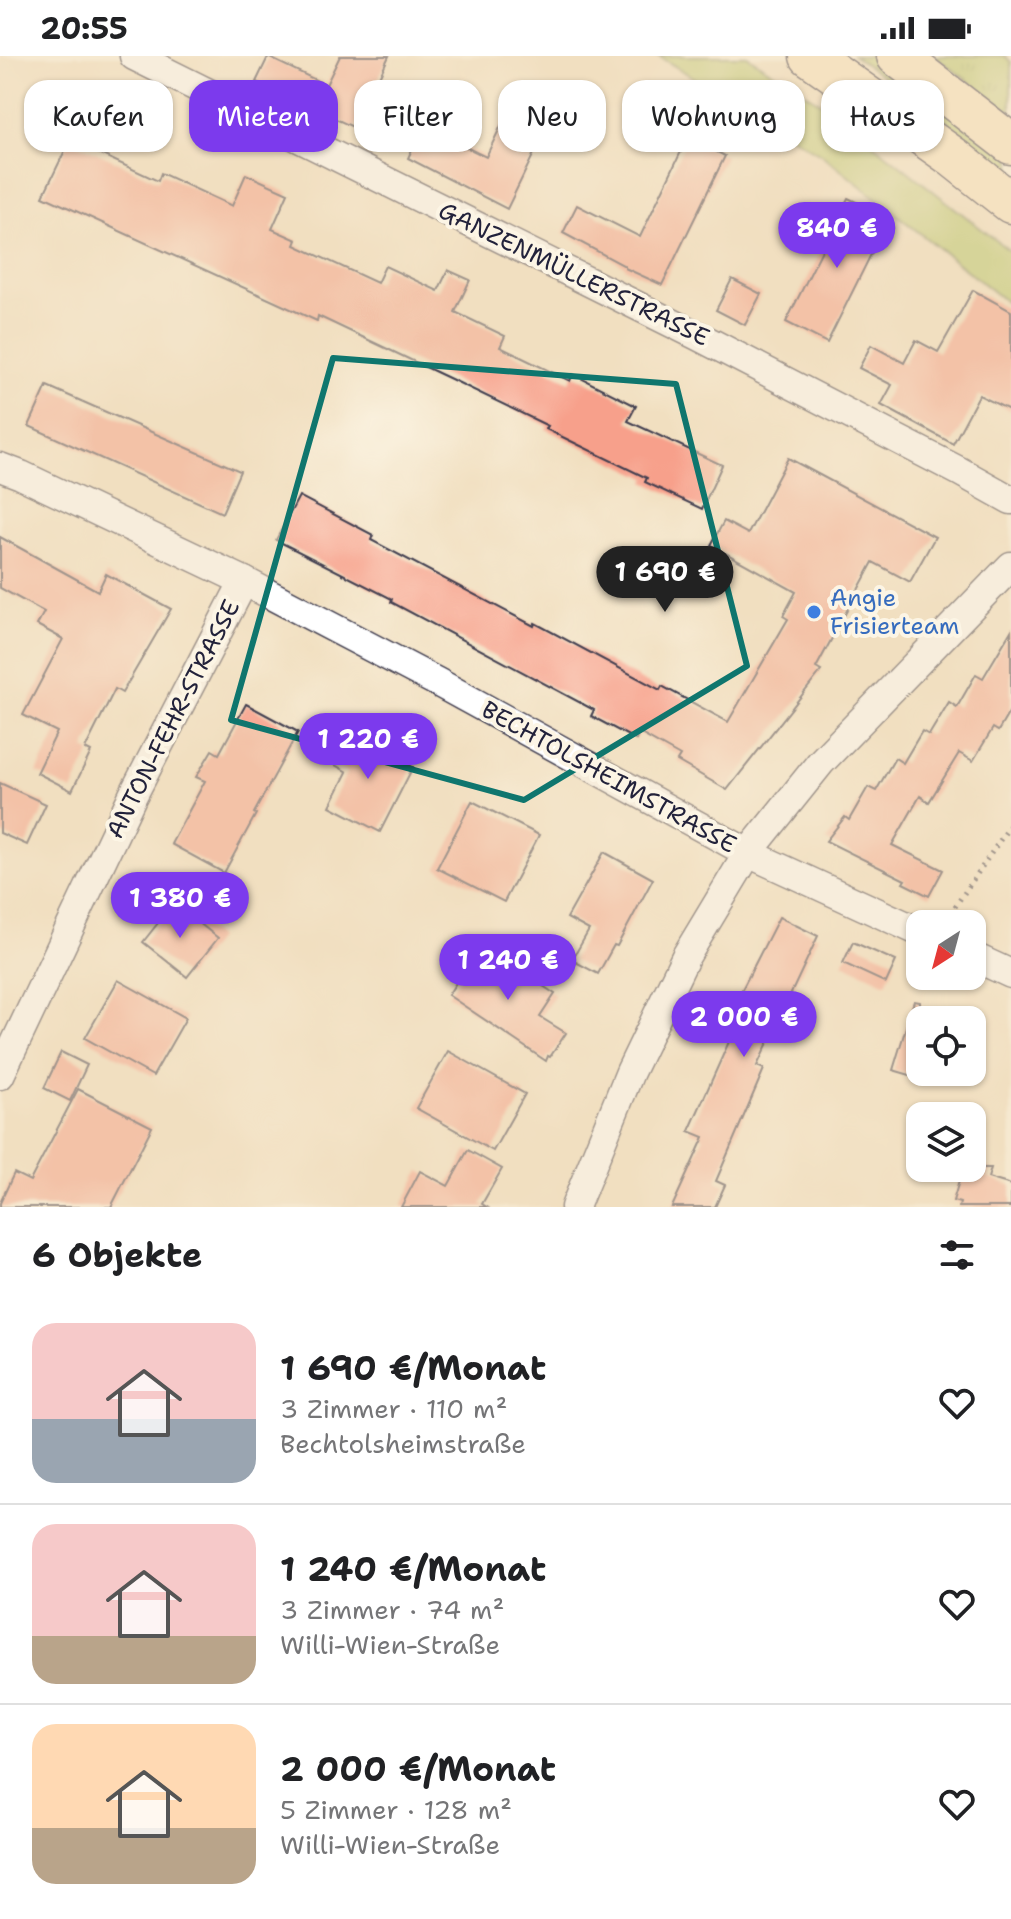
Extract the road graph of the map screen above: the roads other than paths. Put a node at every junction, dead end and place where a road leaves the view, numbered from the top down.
1 (134, 56) edge
2 (810, 56) edge
3 (899, 57) edge
4 (1011, 144) edge
5 (1011, 203) edge
6 (0, 467) edge
7 (1011, 500) edge
8 (1011, 566) edge
9 (244, 581) junction
10 (748, 853) junction
11 (906, 926) edge
12 (986, 962) edge
13 (1011, 974) edge
14 (0, 1075) edge
15 (575, 1207) edge

1 - 7 street, GANZENMÜLLERSTRASSE
2 - 5 main road
3 - 4 main road
6 - 9 street, BECHTOLSHEIMSTRASSE
8 - 10 street
9 - 10 street, BECHTOLSHEIMSTRASSE
9 - 14 street, ANTON-FEHR-STRASSE
10 - 11 street, BECHTOLSHEIMSTRASSE
10 - 15 street
12 - 13 street

